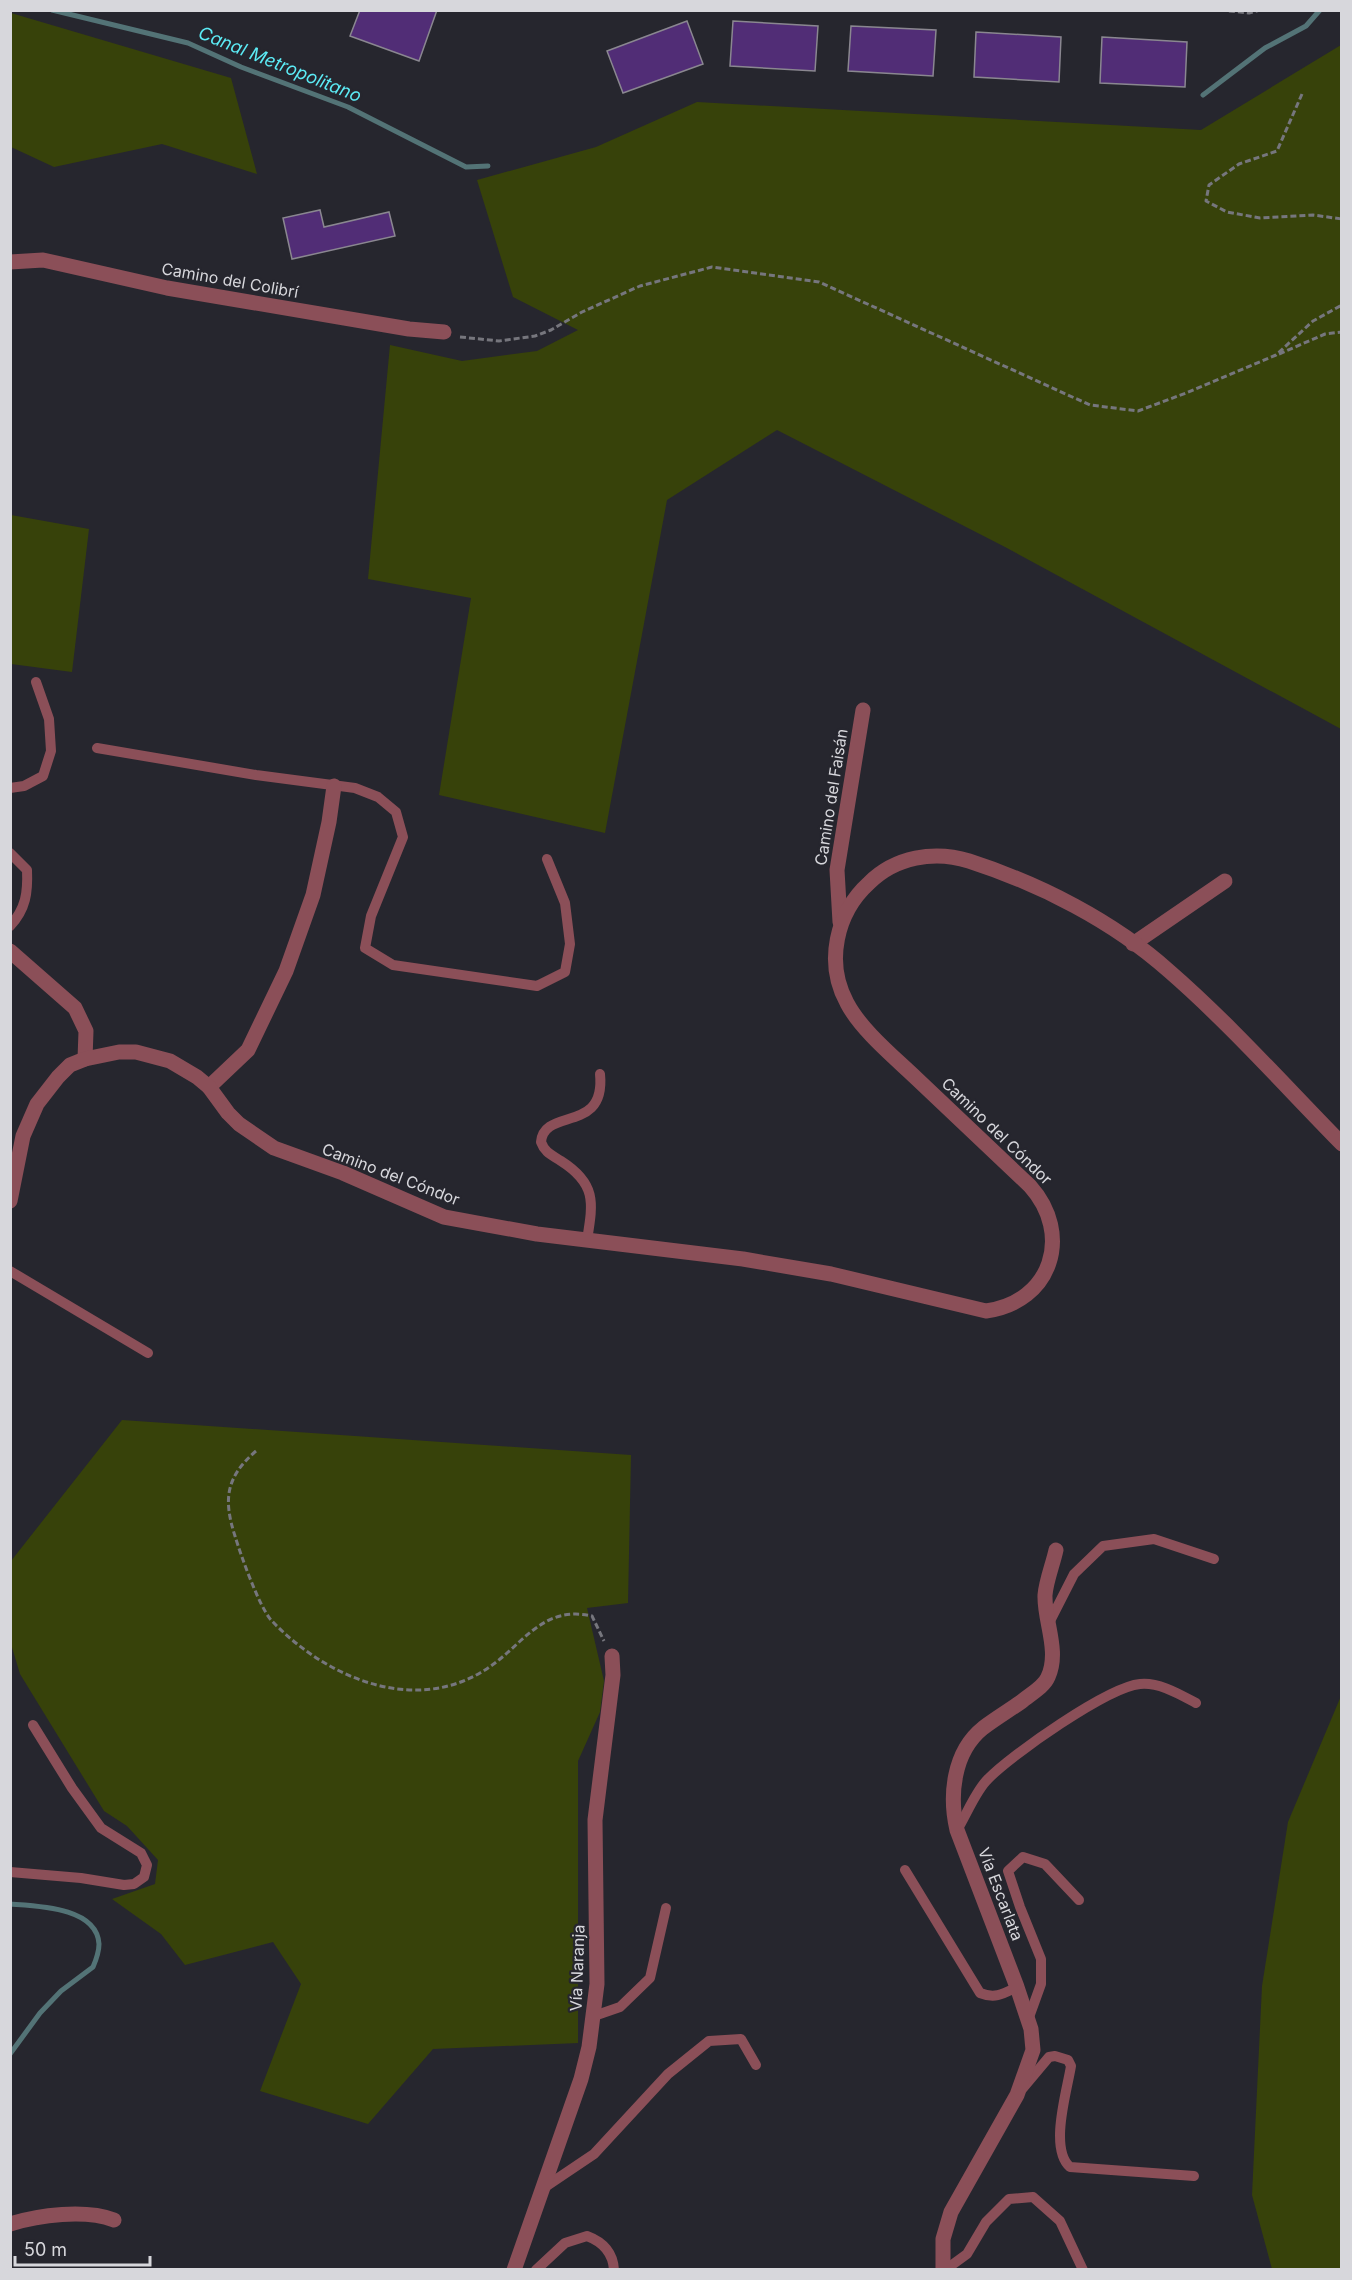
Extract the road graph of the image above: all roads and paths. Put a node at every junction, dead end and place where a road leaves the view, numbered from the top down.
1 (1220, 10) edge
2 (1260, 10) edge
3 (1302, 94) dead end
4 (1341, 219) edge
5 (10, 262) edge
6 (1341, 305) edge
7 (444, 332) joint
8 (1341, 332) edge
9 (1276, 355) junction
10 (36, 682) dead end
11 (863, 710) dead end
12 (97, 748) dead end
13 (334, 786) junction
14 (10, 788) edge
15 (10, 853) edge
16 (547, 859) dead end
17 (1225, 881) dead end
18 (841, 925) junction
19 (10, 926) edge
20 (1133, 944) junction
21 (10, 951) edge
22 (85, 1059) junction
23 (600, 1074) dead end
24 (209, 1087) junction
25 (1341, 1144) edge
26 (10, 1200) edge
27 (587, 1240) junction
28 (10, 1271) edge
29 (148, 1353) dead end
30 (256, 1451) dead end
31 (1056, 1550) dead end
32 (1214, 1559) dead end
33 (1049, 1623) junction
34 (612, 1656) joint
35 (1196, 1703) dead end
36 (33, 1725) dead end
37 (957, 1830) junction
38 (905, 1870) dead end
39 (10, 1872) edge
40 (1079, 1900) dead end
41 (666, 1908) dead end
42 (1017, 1987) junction
43 (594, 2016) junction
44 (1028, 2020) junction
45 (756, 2065) dead end
46 (1017, 2096) junction
47 (1194, 2176) dead end
48 (544, 2187) junction
49 (114, 2220) dead end
50 (10, 2224) edge
51 (514, 2270) edge
52 (536, 2270) edge
53 (614, 2270) edge
54 (944, 2270) edge
55 (1083, 2270) edge

1 - 2 path
3 - 4 path
5 - 7 street, Camino del Colibrí
6 - 9 path
7 - 9 path
8 - 9 path
10 - 14 lane
11 - 18 street, Camino del Faisán
12 - 13 lane
13 - 16 lane
13 - 24 street
15 - 19 lane
17 - 20 street
18 - 20 street, Camino del Cóndor
18 - 27 street, Camino del Cóndor
20 - 25 street, Camino del Cóndor
21 - 22 street
22 - 24 street, Camino del Cóndor
22 - 26 street, Camino del Cóndor
23 - 27 lane
24 - 27 street, Camino del Cóndor
28 - 29 lane
30 - 34 path
31 - 33 street, Vía Escarlata
32 - 33 lane
33 - 37 street, Vía Escarlata
34 - 43 street, Vía Naranja
35 - 37 lane
36 - 39 lane
37 - 42 street, Vía Escarlata
38 - 42 lane
40 - 44 lane
41 - 43 lane
42 - 44 street, Vía Escarlata
43 - 48 street, Vía Naranja
44 - 46 street, Vía Escarlata
45 - 48 lane
46 - 47 lane
46 - 54 street, Vía Escarlata
48 - 51 street, Vía Naranja
49 - 50 street
52 - 53 lane
54 - 55 lane

